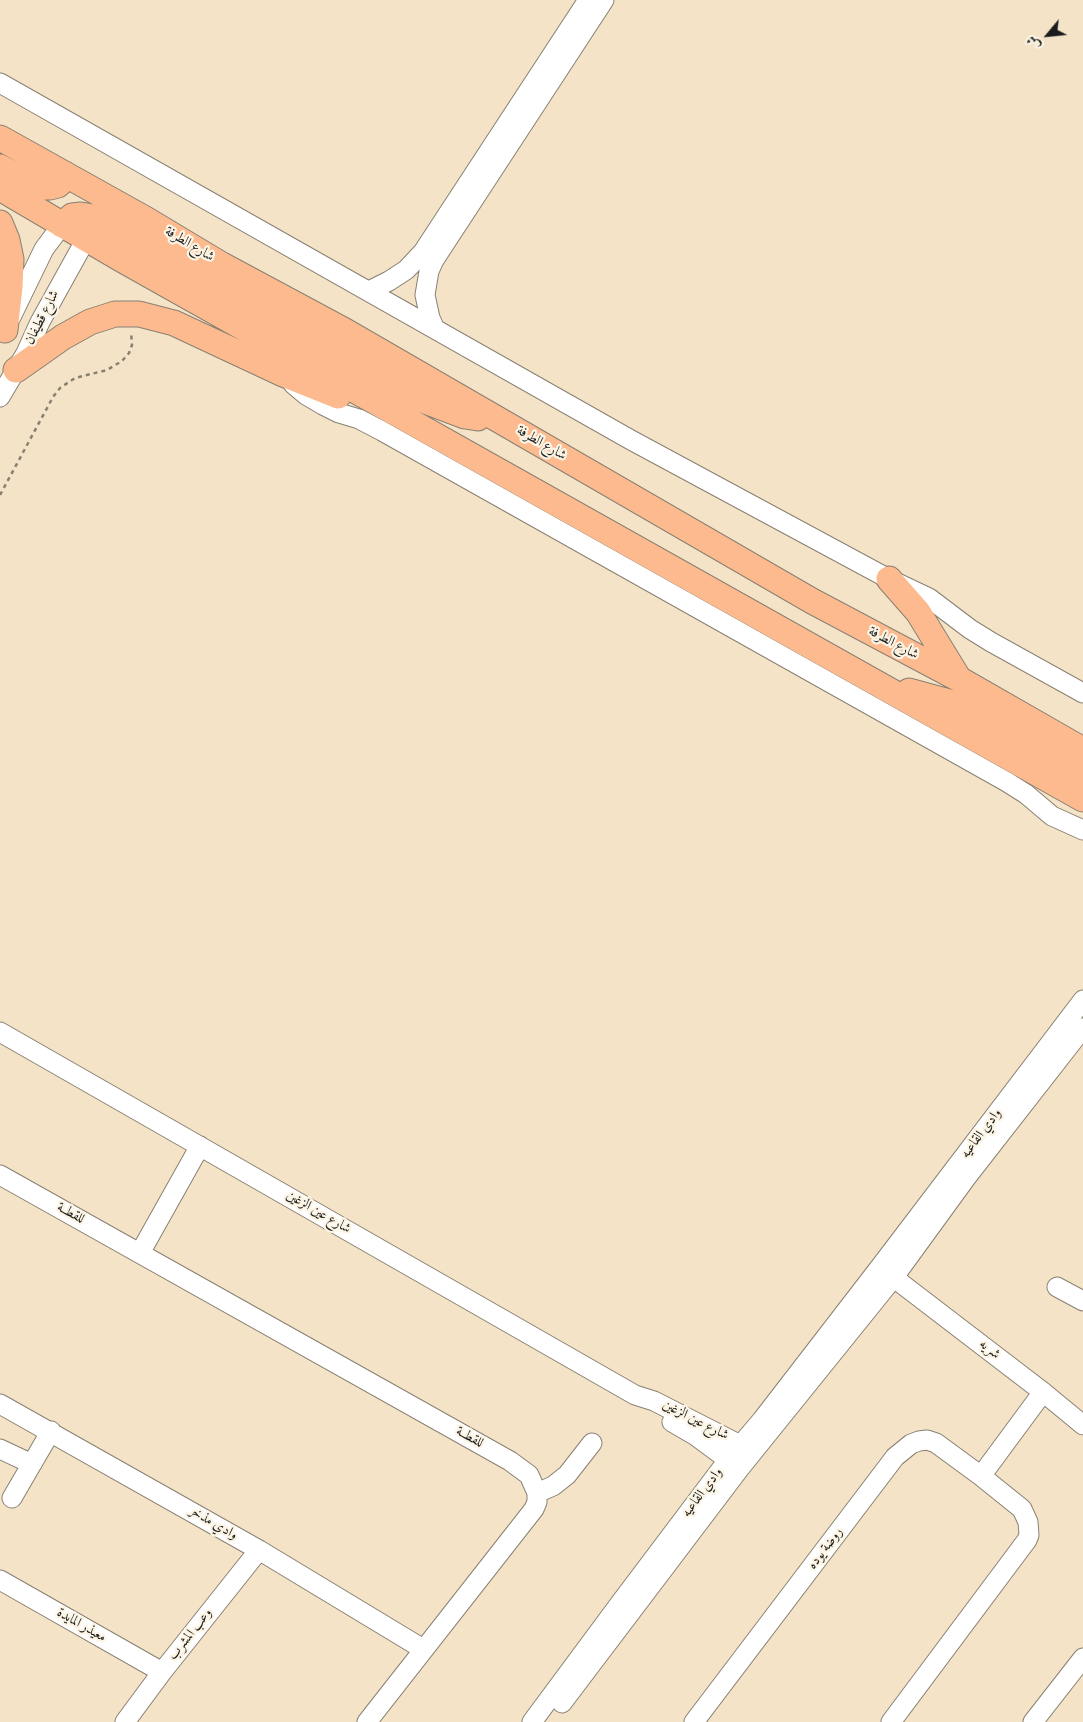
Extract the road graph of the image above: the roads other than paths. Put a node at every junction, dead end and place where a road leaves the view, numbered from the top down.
1 (588, 0) edge
2 (604, 0) edge
3 (0, 83) edge
4 (0, 138) edge
5 (0, 167) edge
6 (75, 180) junction
7 (0, 188) edge
8 (0, 223) edge
9 (62, 224) junction
10 (91, 228) junction
11 (406, 270) junction
12 (426, 283) junction
13 (369, 291) junction
14 (435, 329) junction
15 (2, 334) edge
16 (16, 370) junction
17 (283, 374) junction
18 (0, 397) edge
19 (405, 419) junction
20 (508, 425) junction
21 (888, 580) junction
22 (959, 679) junction
23 (880, 684) junction
24 (1083, 693) edge
25 (1083, 750) edge
26 (1017, 762) junction
27 (1083, 774) edge
28 (1083, 799) edge
29 (1083, 813) edge
30 (1083, 830) edge
31 (1083, 1000) edge
32 (1083, 1028) edge
33 (0, 1032) edge
34 (200, 1146) junction
35 (0, 1176) edge
36 (140, 1253) junction
37 (887, 1272) junction
38 (1057, 1287) dead end
39 (1083, 1301) edge
40 (1043, 1392) junction
41 (635, 1394) junction
42 (0, 1404) edge
43 (1083, 1425) edge
44 (51, 1431) junction
45 (592, 1443) dead end
46 (0, 1449) edge
47 (747, 1449) junction
48 (32, 1464) junction
49 (734, 1464) junction
50 (981, 1476) junction
51 (537, 1493) junction
52 (12, 1498) dead end
53 (259, 1550) junction
54 (0, 1580) edge
55 (423, 1649) junction
56 (1083, 1658) edge
57 (162, 1672) junction
58 (1037, 1721) edge
59 (125, 1722) edge
60 (367, 1722) edge
61 (532, 1722) edge
62 (547, 1722) edge
63 (694, 1722) edge
64 (891, 1722) edge

1 - 11 street
2 - 12 street
3 - 13 street
4 - 6 main road, شارع الطرفة
5 - 6 main road
6 - 10 main road
6 - 20 main road, شارع الطرفة
7 - 9 main road
8 - 15 main road
9 - 10 main road
9 - 15 street, شارع قطيفان
10 - 16 street, شارع قطيفان
10 - 19 main road
10 - 20 main road
11 - 12 street
11 - 13 street
12 - 14 street
13 - 14 street
14 - 21 street
16 - 17 main road
16 - 18 street, شارع قطيفان
17 - 19 main road
17 - 30 street
19 - 23 main road
20 - 22 main road, شارع الطرفة
21 - 22 main road
21 - 24 street
22 - 25 main road, شارع الطرفة
23 - 26 main road
23 - 27 main road
26 - 28 main road
26 - 29 main road
31 - 37 street, وادي القاعيه
32 - 37 street, وادي القاعيه
33 - 34 street, شارع عين الزغين
34 - 36 street
34 - 41 street, شارع عين الزغين
35 - 36 street, للقطــة
36 - 51 street, للقطــة
37 - 40 street, شريه
37 - 47 street, وادي القاعيه
38 - 39 street
40 - 43 street, شريه
40 - 50 street
41 - 47 street, شارع عين الزغين
41 - 49 street, شارع عين الزغين
42 - 44 street, وادي مذخر
44 - 48 street
44 - 53 street, وادي مذخر
45 - 51 street
46 - 48 street
47 - 49 street, وادي القاعيه
48 - 52 street
49 - 61 street, وادي القاعيه
49 - 62 street, وادي القاعيه
50 - 63 street, روضة يوده
50 - 64 street, روضة يوده
51 - 55 street
53 - 55 street, وادي مذخر
53 - 57 street, وعب المشرب
54 - 57 street, معيذر المايدة
55 - 60 street
56 - 58 street
57 - 59 street, وعب المشرب

